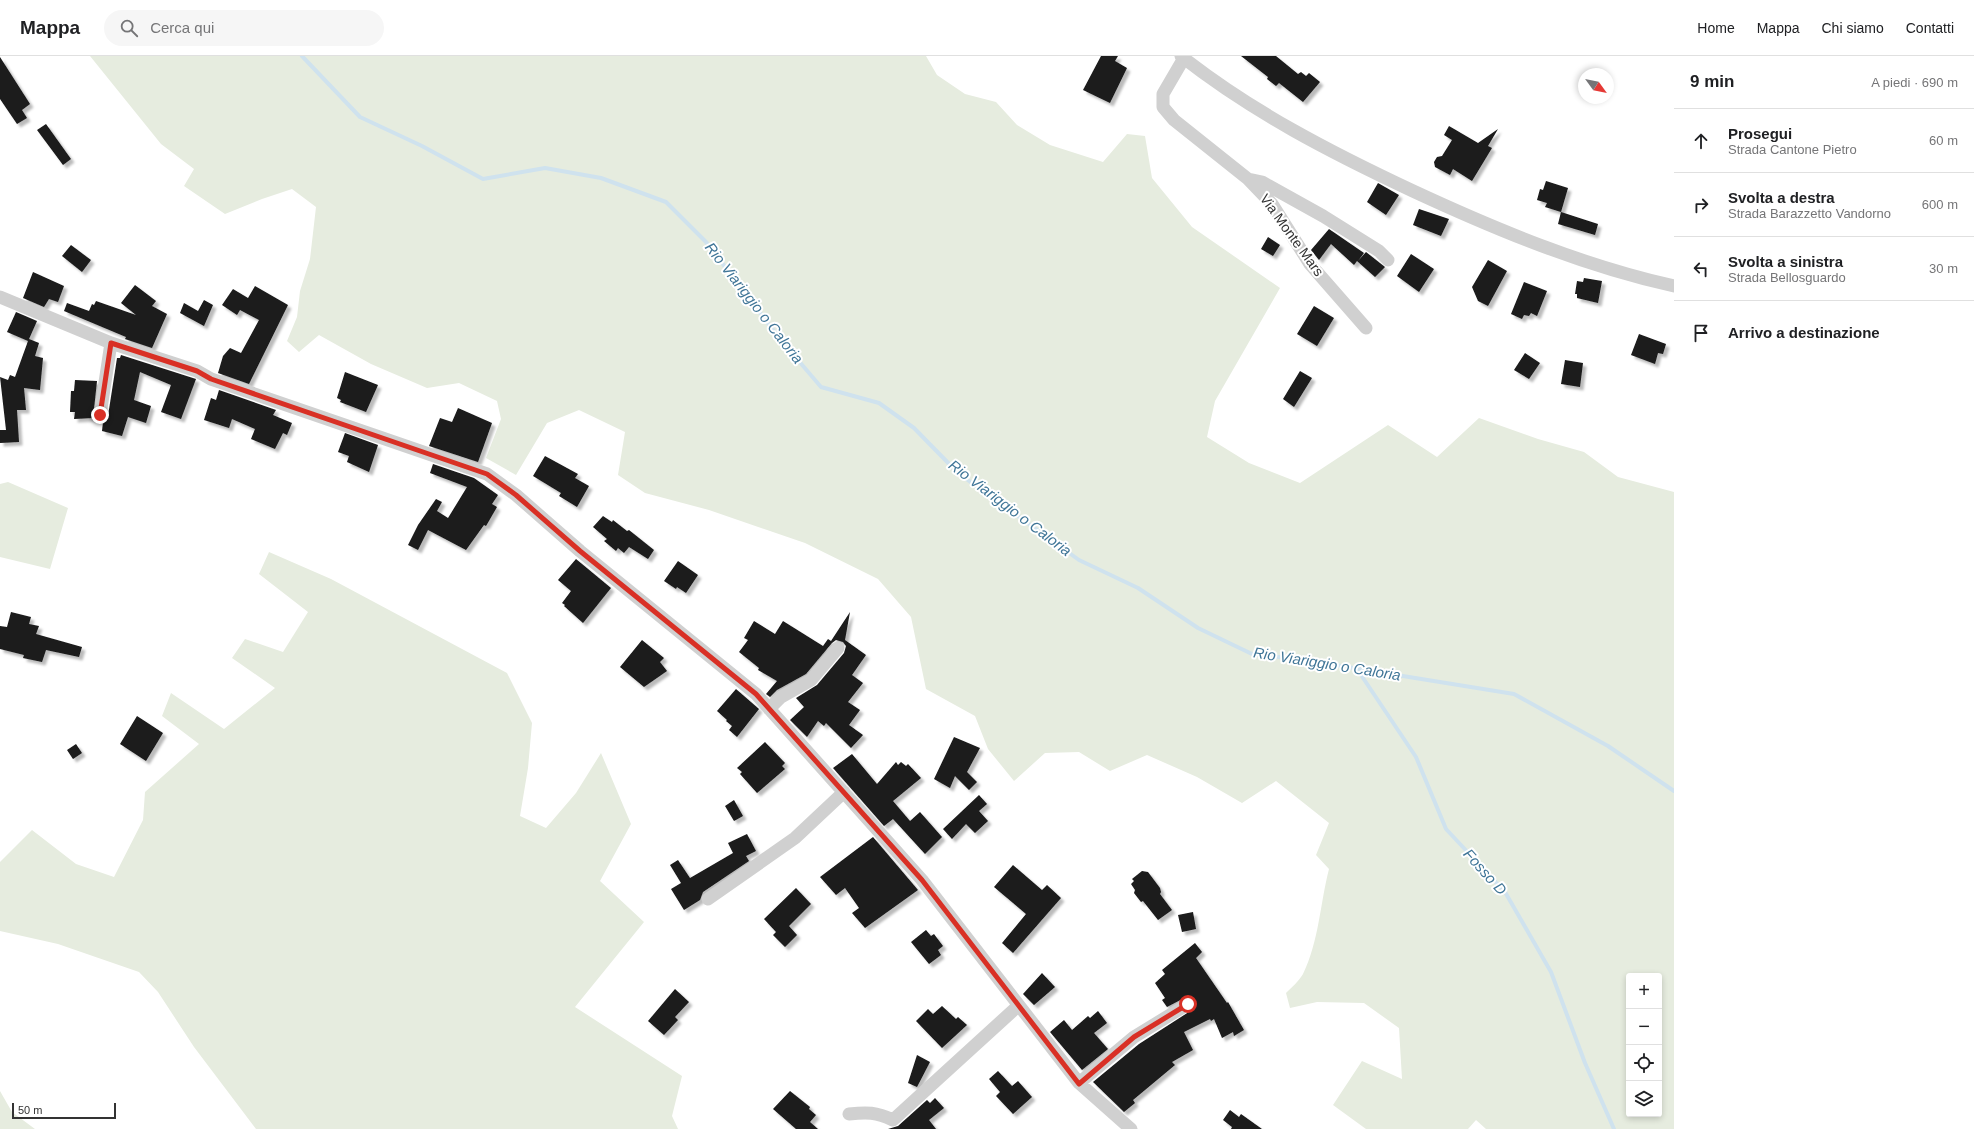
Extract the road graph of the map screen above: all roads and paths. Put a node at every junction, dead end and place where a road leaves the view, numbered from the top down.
1 (1182, 57) edge
2 (1248, 179) junction
3 (1388, 260) dead end
4 (1674, 286) edge
5 (0, 297) edge
6 (1366, 328) dead end
7 (111, 343) junction
8 (100, 415) dead end
9 (838, 648) dead end
10 (769, 709) junction
11 (844, 792) junction
12 (708, 899) dead end
13 (1188, 1004) dead end
14 (1018, 1006) junction
15 (1079, 1084) junction
16 (849, 1114) dead end
17 (1131, 1129) edge

1 - 2 street, Via Monte Mars
1 - 4 street
2 - 3 street, Via Monte Mars
2 - 6 street, Via Monte Mars
5 - 7 street
7 - 8 street
7 - 10 street
9 - 10 street
10 - 11 street
11 - 12 street
11 - 14 street
13 - 15 street
14 - 15 street
14 - 16 street
15 - 17 street

